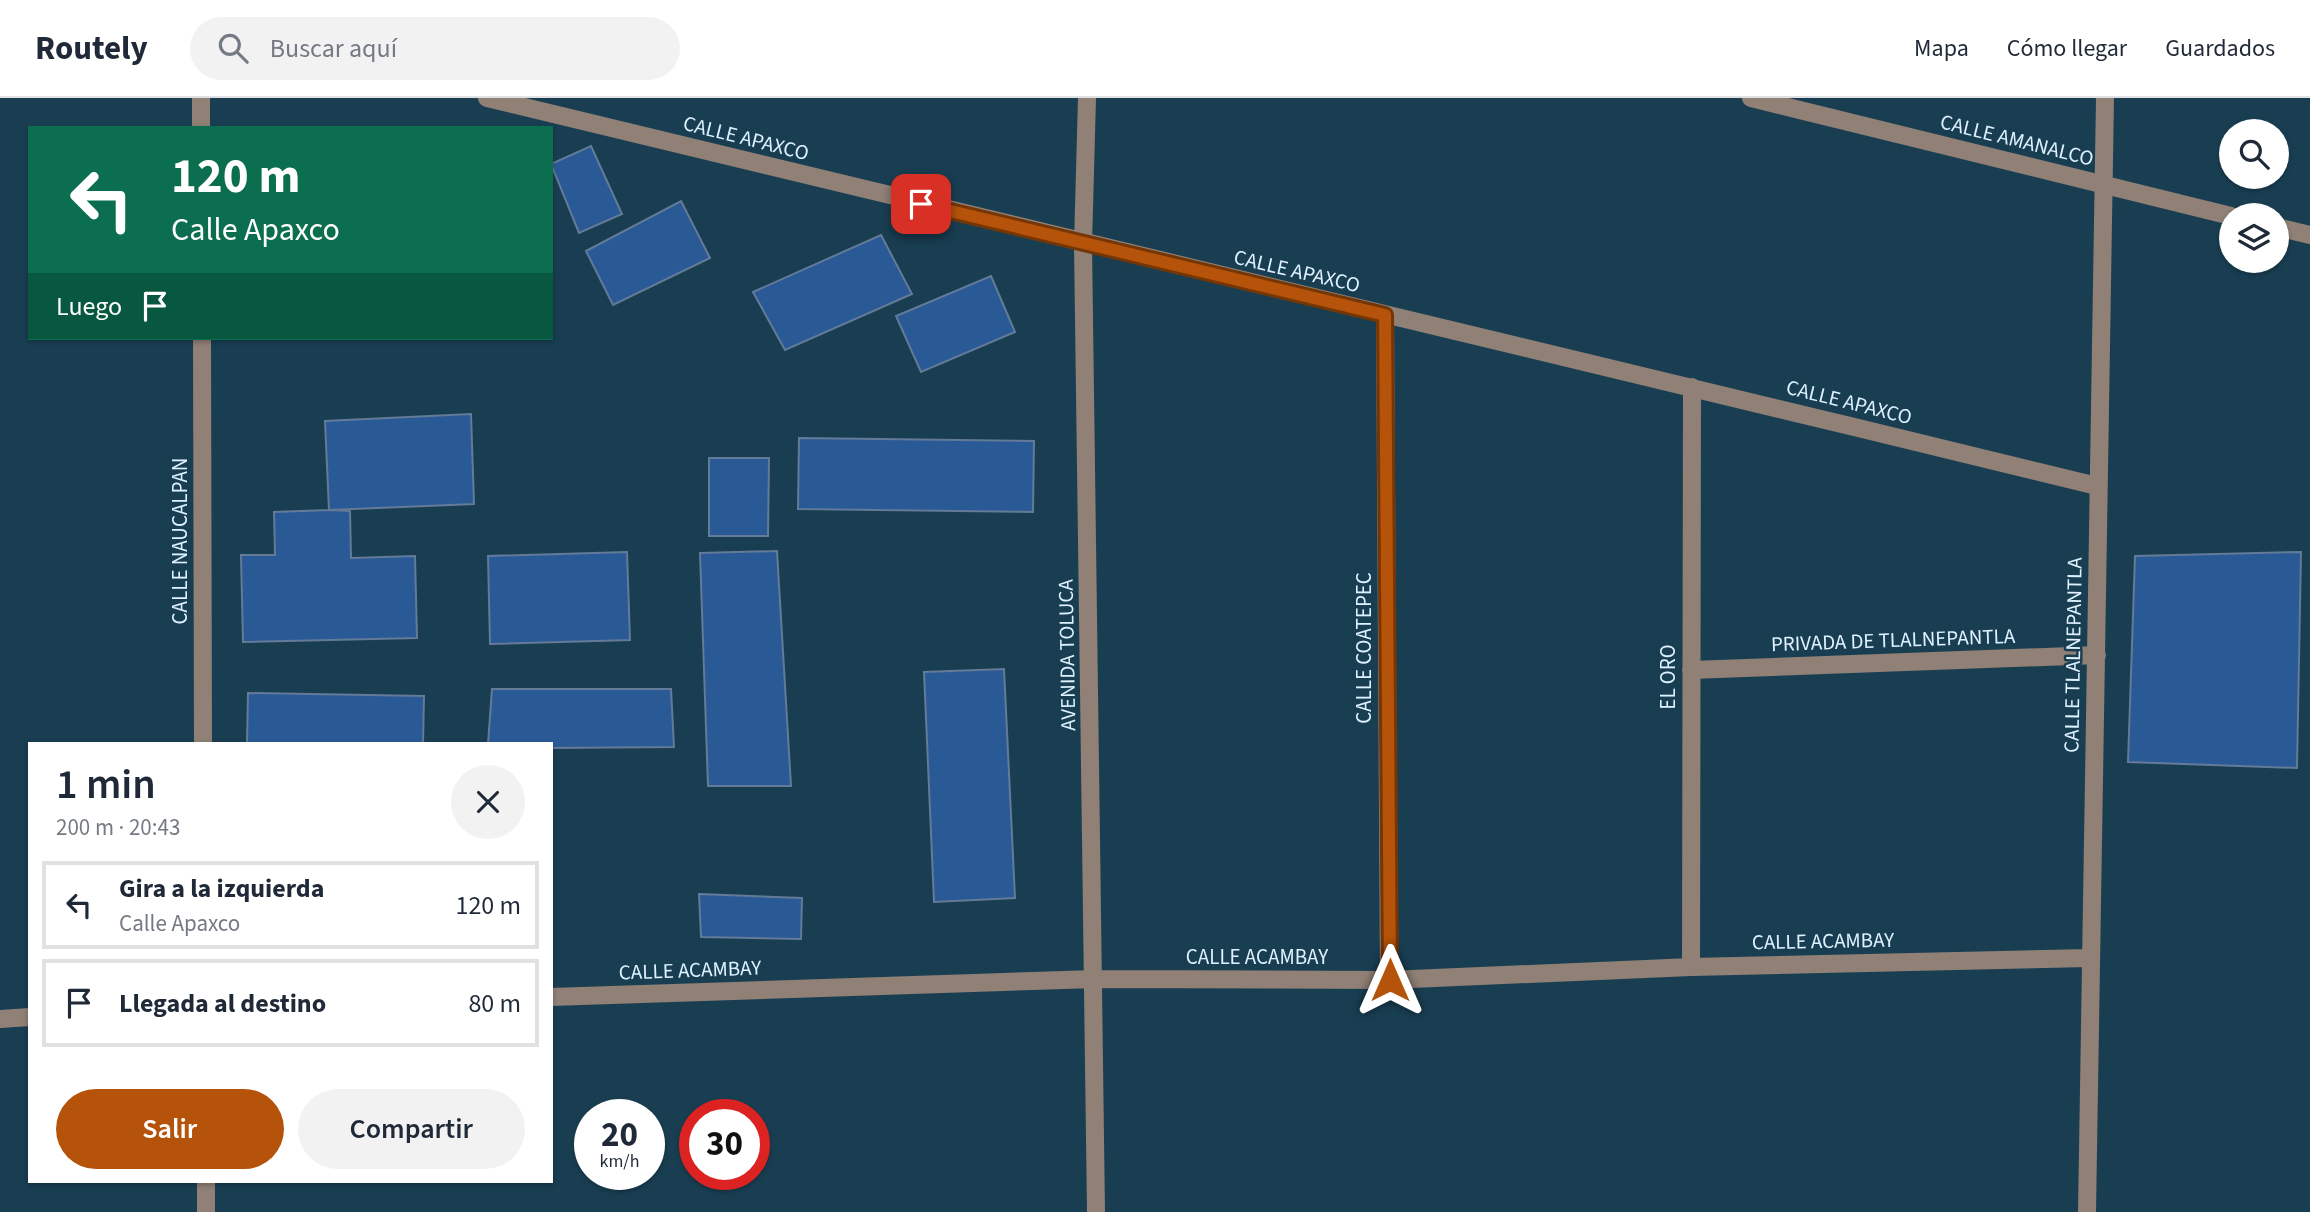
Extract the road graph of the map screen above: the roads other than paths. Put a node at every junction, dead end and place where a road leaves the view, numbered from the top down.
1 (201, 98) edge
2 (487, 98) edge
3 (1087, 98) edge
4 (1752, 98) edge
5 (2105, 98) edge
6 (201, 126) edge
7 (2102, 185) junction
8 (2219, 213) edge
9 (2289, 230) edge
10 (2310, 235) edge
11 (1083, 244) junction
12 (1385, 315) junction
13 (202, 340) edge
14 (1692, 387) junction
15 (2097, 486) junction
16 (2097, 655) junction
17 (1690, 670) junction
18 (203, 742) edge
19 (2089, 958) junction
20 (1691, 967) junction
21 (1095, 979) junction
22 (1390, 980) junction
23 (553, 997) edge
24 (28, 1017) edge
25 (0, 1019) edge
26 (206, 1183) edge
27 (206, 1212) edge
28 (1097, 1212) edge
29 (2087, 1212) edge

1 - 6 street
2 - 11 street, CALLE APAXCO
3 - 11 street, AVENIDA TOLUCA
4 - 7 street, CALLE AMANALCO
5 - 7 street, CALLE TLALNEPANTLA
7 - 8 street, CALLE AMANALCO
7 - 15 street, CALLE TLALNEPANTLA
9 - 10 street
11 - 12 street, CALLE APAXCO
11 - 21 street, AVENIDA TOLUCA
12 - 14 street, CALLE APAXCO
12 - 22 street, CALLE COATEPEC
13 - 18 street, CALLE NAUCALPAN
14 - 15 street, CALLE APAXCO
14 - 17 street, EL ORO
15 - 16 street, CALLE TLALNEPANTLA
16 - 17 street, PRIVADA DE TLALNEPANTLA
16 - 19 street, CALLE TLALNEPANTLA
17 - 20 street, EL ORO
19 - 20 street, CALLE ACAMBAY
19 - 29 street, CALLE TLALNEPANTLA
20 - 22 street, CALLE ACAMBAY
21 - 22 street, CALLE ACAMBAY
21 - 23 street, CALLE ACAMBAY
21 - 28 street, AVENIDA TOLUCA
24 - 25 street
26 - 27 street

